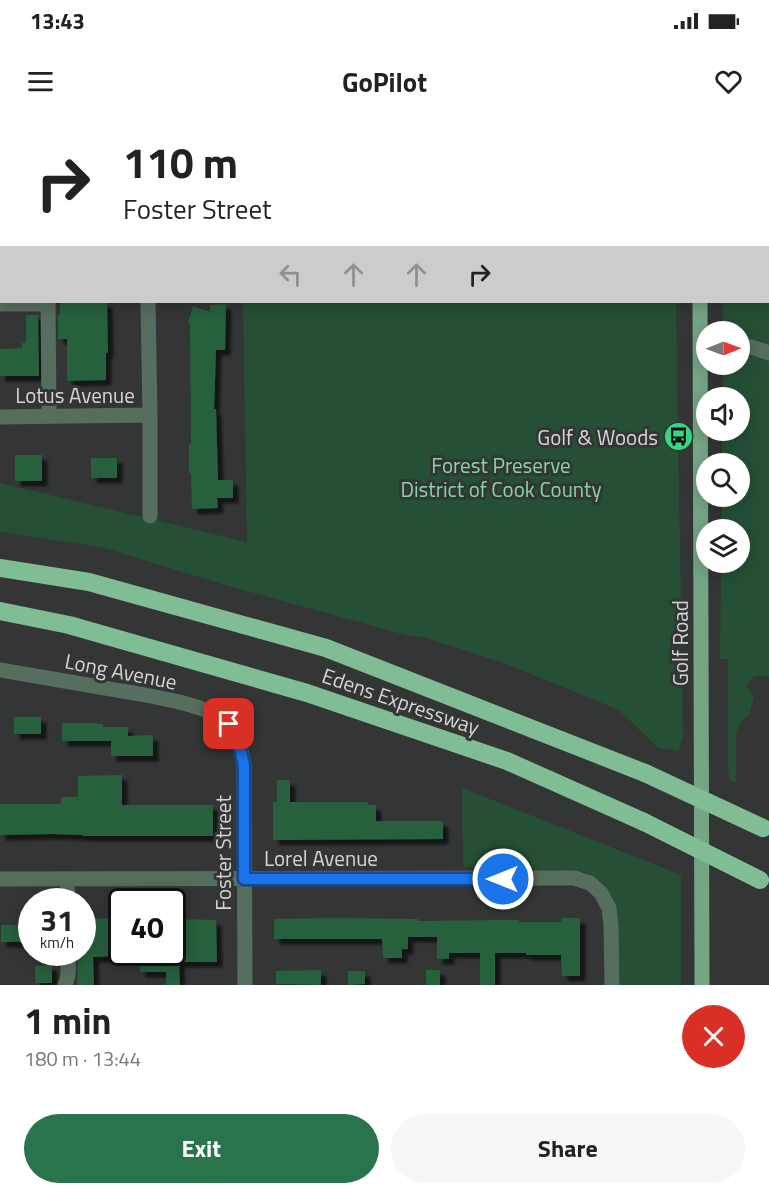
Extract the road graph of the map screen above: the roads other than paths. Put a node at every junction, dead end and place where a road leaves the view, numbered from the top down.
1 (0, 303) edge
2 (48, 303) edge
3 (148, 303) edge
4 (700, 303) edge
5 (701, 321) edge
6 (750, 347) edge
7 (769, 353) edge
8 (703, 375) edge
9 (49, 416) junction
10 (150, 416) junction
11 (0, 417) edge
12 (150, 516) dead end
13 (0, 568) edge
14 (0, 611) edge
15 (0, 670) edge
16 (229, 724) joint
17 (766, 830) edge
18 (0, 879) edge
19 (68, 879) junction
20 (244, 879) junction
21 (765, 883) edge
22 (68, 888) edge
23 (69, 966) edge
24 (65, 985) edge
25 (245, 985) edge
26 (612, 985) edge
27 (702, 985) edge

1 - 2 street
2 - 9 street
3 - 10 street
4 - 5 main road, Golf Road
6 - 7 street
8 - 27 main road, Golf Road
9 - 10 street, Lotus Avenue
9 - 11 street, Lotus Avenue
10 - 12 street
13 - 17 highway, Edens Expressway, bridge
14 - 21 highway, Edens Expressway, bridge
15 - 16 street, Long Avenue
16 - 20 street, Foster Street
18 - 19 street, Lorel Avenue
19 - 20 street, Lorel Avenue
19 - 22 street
20 - 25 street, Foster Street
20 - 26 street, Lorel Avenue
23 - 24 street

